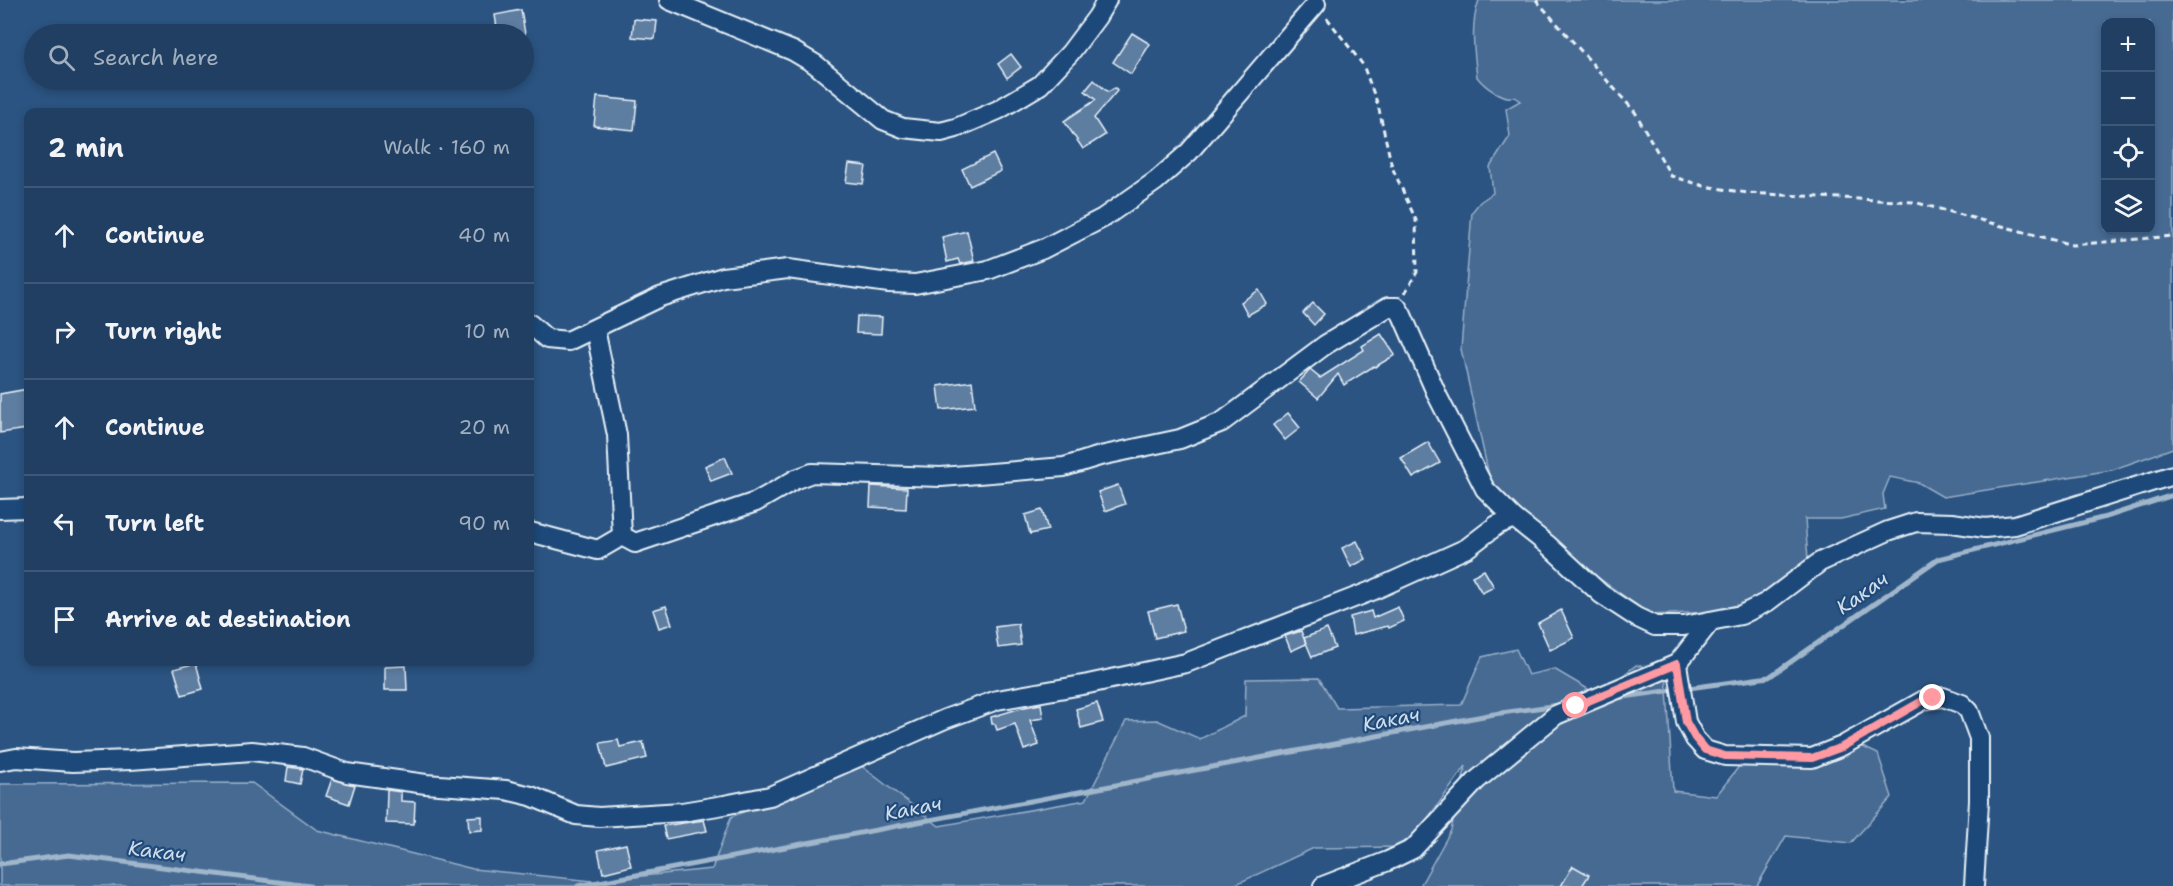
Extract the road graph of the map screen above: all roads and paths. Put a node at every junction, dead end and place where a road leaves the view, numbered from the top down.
1 (669, 0) edge
2 (1107, 0) edge
3 (1536, 0) edge
4 (1316, 4) joint
5 (2173, 236) edge
6 (1397, 307) junction
7 (534, 328) edge
8 (595, 329) junction
9 (2173, 475) edge
10 (24, 508) edge
11 (0, 509) edge
12 (1514, 518) junction
13 (534, 533) edge
14 (622, 537) junction
15 (1711, 621) junction
16 (1678, 671) junction
17 (0, 761) edge
18 (1323, 886) edge
19 (1974, 886) edge

1 - 2 street
3 - 5 path
4 - 6 path
4 - 8 street
6 - 12 street
6 - 14 street
7 - 8 street
8 - 14 street
9 - 15 street
10 - 11 street
12 - 15 street
12 - 17 street
13 - 14 street
15 - 16 street
16 - 18 street
16 - 19 street

